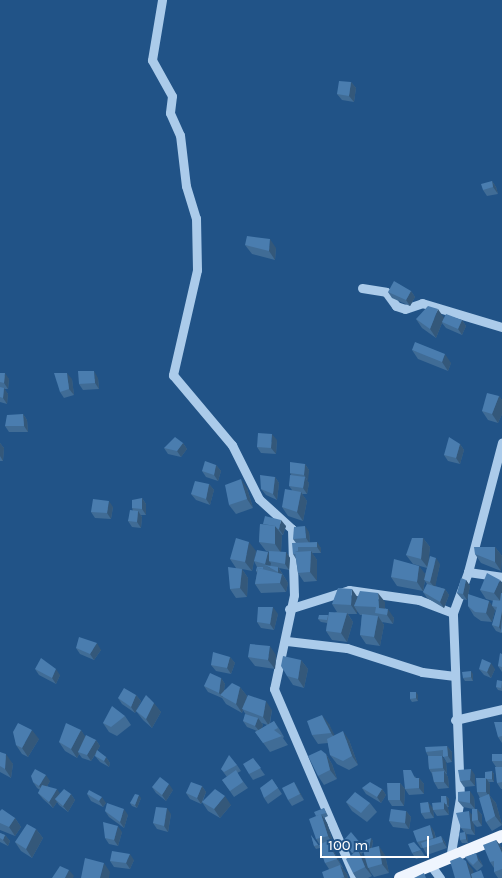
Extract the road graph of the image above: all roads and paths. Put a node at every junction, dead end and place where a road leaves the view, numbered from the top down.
1 (162, 0) edge
2 (362, 288) dead end
3 (502, 326) edge
4 (502, 442) edge
5 (468, 572) junction
6 (502, 577) edge
7 (289, 608) junction
8 (453, 613) junction
9 (287, 640) junction
10 (455, 676) junction
11 (502, 709) edge
12 (455, 720) junction
13 (502, 836) edge
14 (450, 858) junction
15 (432, 867) junction
16 (355, 878) edge
17 (400, 878) edge
18 (440, 878) edge

1 - 7 street
2 - 3 street
4 - 5 street
5 - 6 street
5 - 8 street
7 - 8 street
7 - 9 street
8 - 10 street
9 - 10 street
9 - 16 street
10 - 12 street
11 - 12 street
12 - 14 street
13 - 14 main road
14 - 15 main road
15 - 17 main road
15 - 18 street

